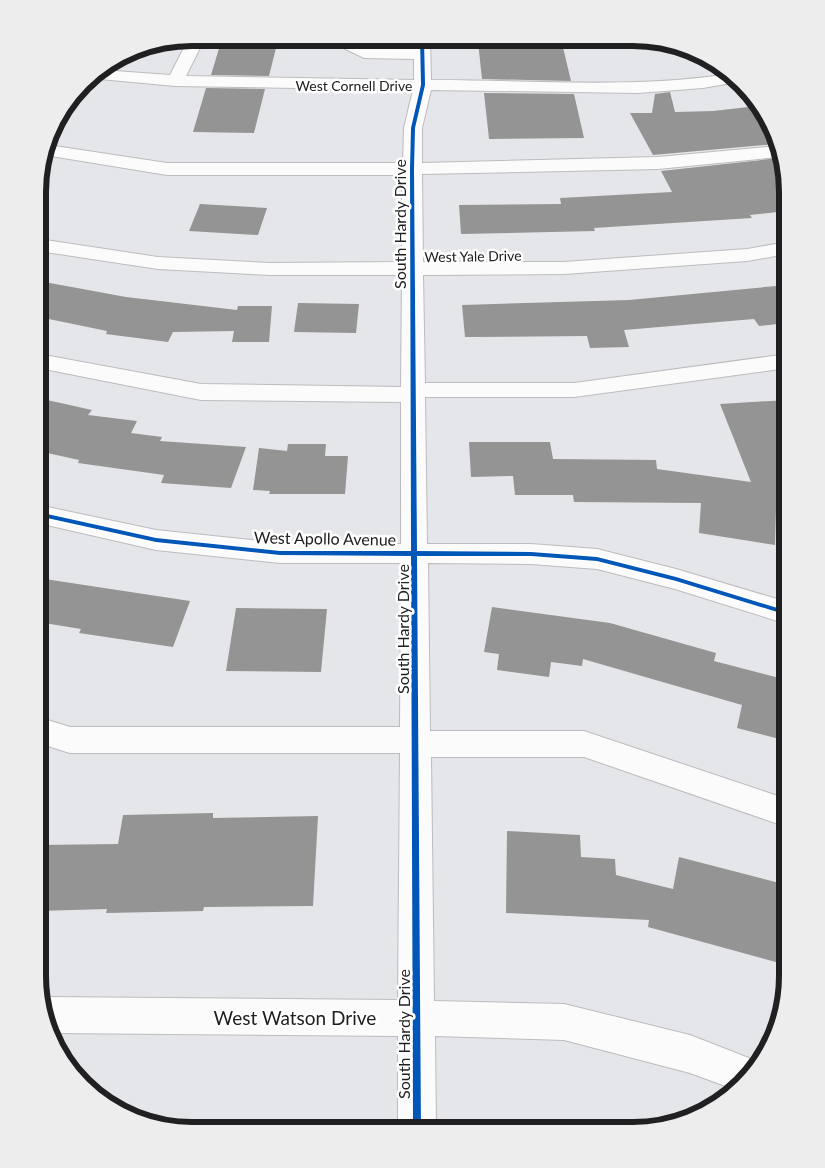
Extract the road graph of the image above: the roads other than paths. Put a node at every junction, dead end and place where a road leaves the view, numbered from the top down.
1 (193, 46) edge
2 (350, 46) edge
3 (422, 46) edge
4 (107, 75) edge
5 (725, 80) edge
6 (175, 81) junction
7 (423, 85) junction
8 (53, 151) edge
9 (773, 152) edge
10 (412, 169) junction
11 (46, 246) edge
12 (779, 250) edge
13 (413, 269) junction
14 (779, 362) edge
15 (46, 363) edge
16 (412, 393) junction
17 (46, 516) edge
18 (415, 553) junction
19 (778, 610) edge
20 (46, 732) edge
21 (416, 742) junction
22 (778, 810) edge
23 (52, 1015) edge
24 (417, 1018) junction
25 (741, 1073) edge
26 (417, 1122) edge

1 - 6 street
2 - 3 street
3 - 7 street, South Hardy Drive
4 - 6 street, West Cornell Drive
5 - 7 street, West Cornell Drive
6 - 7 street, West Cornell Drive
7 - 10 street, South Hardy Drive
8 - 10 street
9 - 10 street
10 - 13 street, South Hardy Drive
11 - 13 street, West Yale Drive
12 - 13 street, West Yale Drive
13 - 16 street, South Hardy Drive
14 - 16 street
15 - 16 street
16 - 18 street, South Hardy Drive
17 - 18 street, West Apollo Avenue
18 - 19 street, West Apollo Avenue
18 - 21 street, South Hardy Drive
20 - 21 street
21 - 22 street
21 - 24 street, South Hardy Drive
23 - 24 street, West Watson Drive
24 - 25 street, West Watson Drive
24 - 26 street, South Hardy Drive

